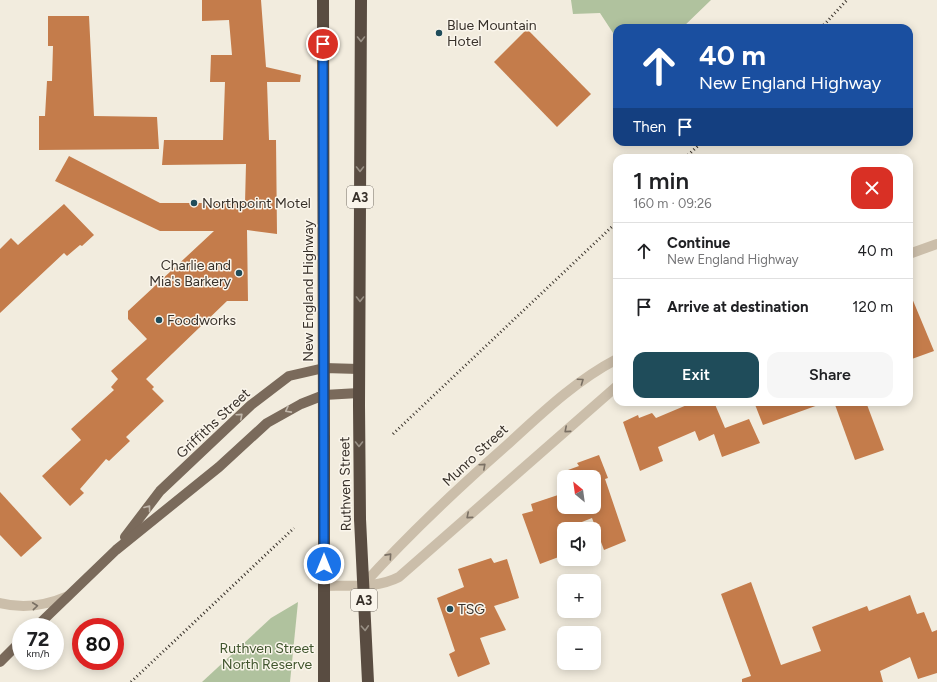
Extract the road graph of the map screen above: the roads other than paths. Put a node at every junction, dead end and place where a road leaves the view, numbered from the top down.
1 (323, 0) edge
2 (361, 0) edge
3 (937, 244) edge
4 (913, 253) edge
5 (613, 361) edge
6 (324, 368) junction
7 (359, 369) junction
8 (613, 390) edge
9 (324, 395) junction
10 (359, 399) junction
11 (324, 438) joint
12 (116, 550) junction
13 (363, 585) junction
14 (324, 586) junction
15 (69, 595) junction
16 (0, 603) edge
17 (45, 618) edge
18 (12, 650) edge
19 (0, 662) edge
20 (324, 682) edge
21 (368, 682) edge

1 - 6 highway, New England Highway
2 -> 7 highway, A3
3 - 4 street
13 -> 5 street, Munro Street
6 - 7 main road, Griffiths Street
6 - 9 highway, New England Highway
12 -> 6 main road, Griffiths Street
7 - 10 highway, A3
8 -> 13 street
9 - 10 main road, Griffiths Street
9 - 11 highway, New England Highway
9 -> 12 main road, Griffiths Street
10 -> 13 highway, Ruthven Street / A3, bridge
11 - 14 highway, Ruthven Street, bridge
12 - 15 main road, Griffiths Street
13 - 14 street
13 -> 21 highway, Ruthven Street / A3
14 - 20 highway, Ruthven Street
16 -> 15 street
15 - 17 main road, Griffiths Street
18 - 19 main road

